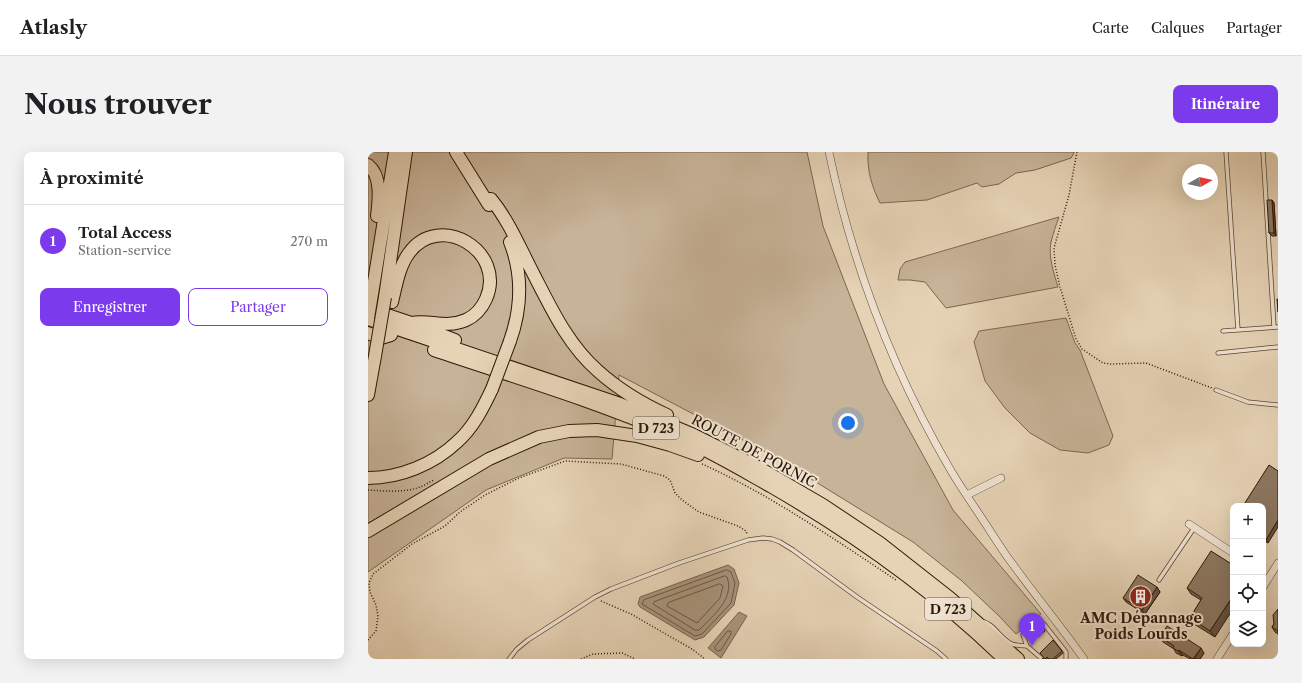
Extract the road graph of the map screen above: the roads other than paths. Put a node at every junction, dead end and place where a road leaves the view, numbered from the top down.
1 (395, 152) edge
2 (406, 152) edge
3 (456, 152) edge
4 (829, 152) edge
5 (1226, 152) edge
6 (1263, 152) edge
7 (368, 165) edge
8 (486, 199) junction
9 (378, 252) junction
10 (388, 299) junction
11 (368, 309) edge
12 (368, 318) edge
13 (411, 323) junction
14 (368, 327) edge
15 (1276, 327) edge
16 (1238, 330) junction
17 (1223, 331) dead end
18 (380, 333) edge
19 (1278, 347) edge
20 (1218, 353) dead end
21 (1216, 390) road end
22 (592, 393) junction
23 (368, 395) edge
24 (1278, 405) edge
25 (694, 435) junction
26 (751, 475) junction
27 (368, 478) edge
28 (1001, 478) dead end
29 (967, 495) junction
30 (1192, 526) joint
31 (368, 531) edge
32 (1230, 551) edge
33 (1278, 563) edge
34 (1266, 575) edge
35 (1159, 580) dead end
36 (976, 620) junction
37 (1230, 639) edge
38 (1027, 646) junction
39 (510, 659) edge
40 (946, 659) edge
41 (1004, 659) edge
42 (1018, 659) edge
43 (1042, 659) edge
44 (1066, 659) edge
45 (1084, 659) edge
46 (1217, 659) edge

1 - 9 highway
2 - 10 highway
3 - 8 highway
4 - 29 street
5 - 16 lane
6 - 15 lane
7 - 9 highway
8 - 25 highway
8 - 27 highway, bridge
9 - 12 highway, bridge
10 - 13 highway
10 - 18 highway
11 - 13 highway, D 723
12 - 22 highway, ROUTE DE PORNIC / D 723
13 - 22 highway, D 723
14 - 18 highway, ROUTE DE PORNIC / D 723
15 - 16 lane
16 - 17 lane
18 - 23 highway, bridge
18 - 26 highway, ROUTE DE PORNIC / D 723
19 - 20 lane
21 - 24 lane
22 - 25 highway, ROUTE DE PORNIC / D 723
25 - 36 highway, ROUTE DE PORNIC / D 723
26 - 31 highway
26 - 41 highway, ROUTE DE PORNIC / D 723
28 - 29 street
29 - 45 street
30 - 32 street
30 - 35 lane
33 - 34 street
36 - 38 lane
36 - 42 highway, ROUTE DE PORNIC / D 723
37 - 46 street
38 - 43 lane
38 - 44 lane
39 - 40 lane

